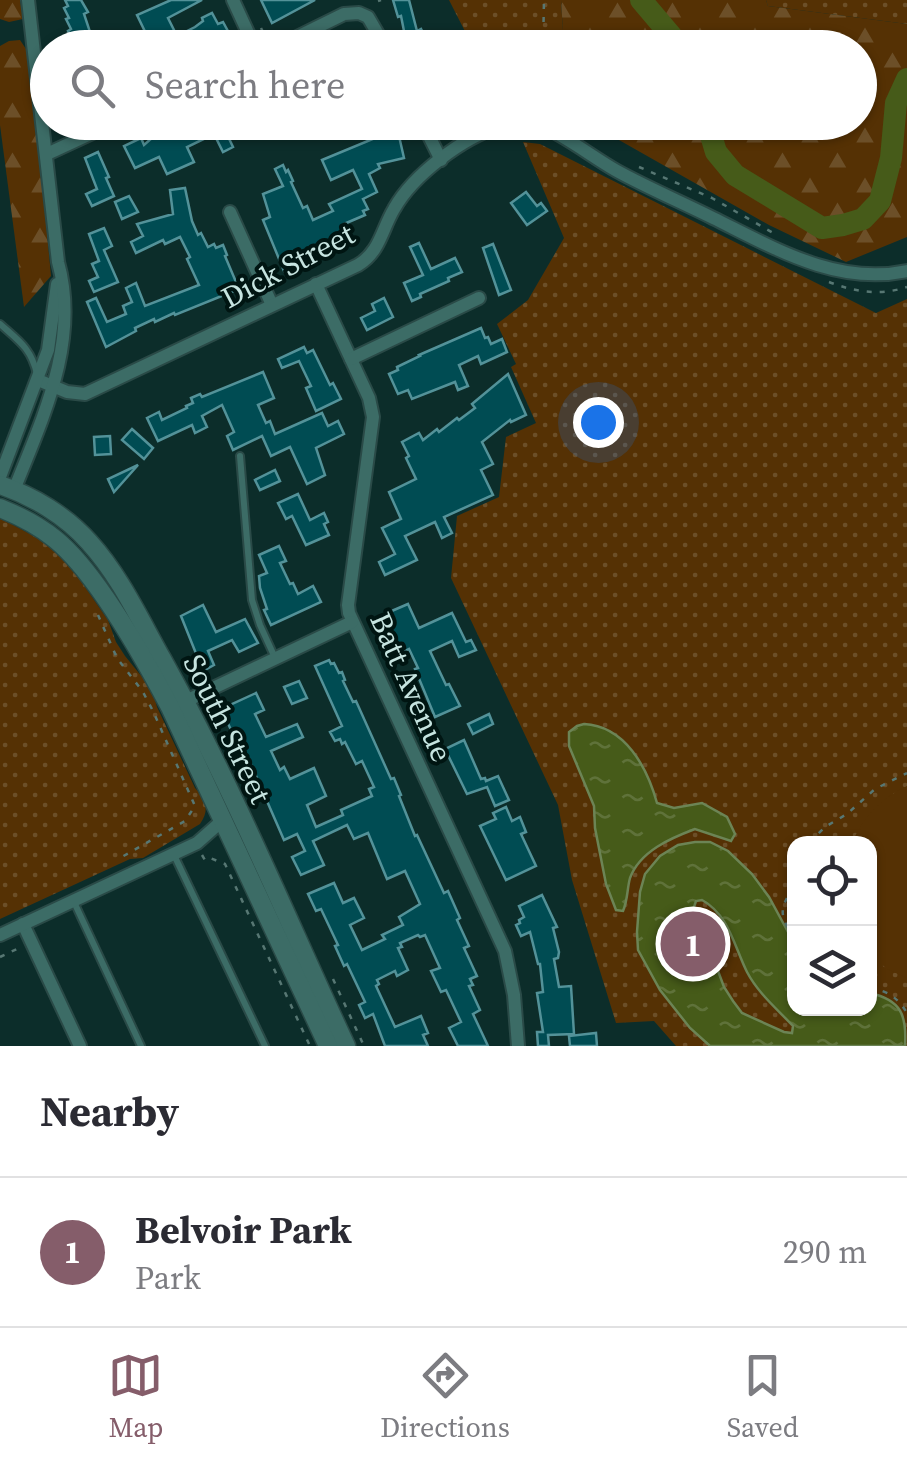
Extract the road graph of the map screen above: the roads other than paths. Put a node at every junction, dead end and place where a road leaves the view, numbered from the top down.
1 (28, 0) edge
2 (233, 0) edge
3 (32, 30) edge
4 (247, 30) edge
5 (313, 30) edge
6 (376, 30) edge
7 (45, 140) edge
8 (77, 140) edge
9 (431, 140) edge
10 (469, 140) edge
11 (565, 140) edge
12 (47, 154) junction
13 (441, 160) junction
14 (230, 212) dead end
15 (58, 262) junction
16 (907, 271) edge
17 (316, 284) junction
18 (479, 298) dead end
19 (272, 305) junction
20 (0, 324) edge
21 (351, 360) junction
22 (38, 380) junction
23 (53, 386) junction
24 (240, 456) dead end
25 (3, 493) edge
26 (352, 622) junction
27 (276, 660) junction
28 (178, 704) junction
29 (232, 826) junction
30 (174, 854) junction
31 (74, 900) junction
32 (23, 924) junction
33 (0, 935) edge
34 (80, 1046) edge
35 (141, 1046) edge
36 (266, 1046) edge
37 (328, 1046) edge
38 (346, 1046) edge
39 (518, 1046) edge

1 - 3 street
2 - 4 street
5 - 6 street
7 - 12 street
8 - 12 street
9 - 13 street
10 - 13 street, Dick Street
11 - 16 street, Dick Street
12 - 15 street
13 - 17 street, Dick Street
14 - 19 street
15 - 22 street
15 - 23 street
17 - 19 street, Dick Street
17 - 21 street, Batt Avenue
18 - 21 street
19 - 23 street, Dick Street
20 - 22 lane
21 - 26 street, Batt Avenue
22 - 23 street, Dick Street
22 - 25 street
23 - 25 street
24 - 27 lane
25 - 28 street, South Street
26 - 27 street
26 - 39 street, Batt Avenue
27 - 28 street
28 - 29 street, South Street
29 - 30 street
29 - 37 street, South Street
29 - 38 street, South Street
30 - 31 street
30 - 36 lane
31 - 32 street
31 - 35 lane
32 - 33 street
32 - 34 street

